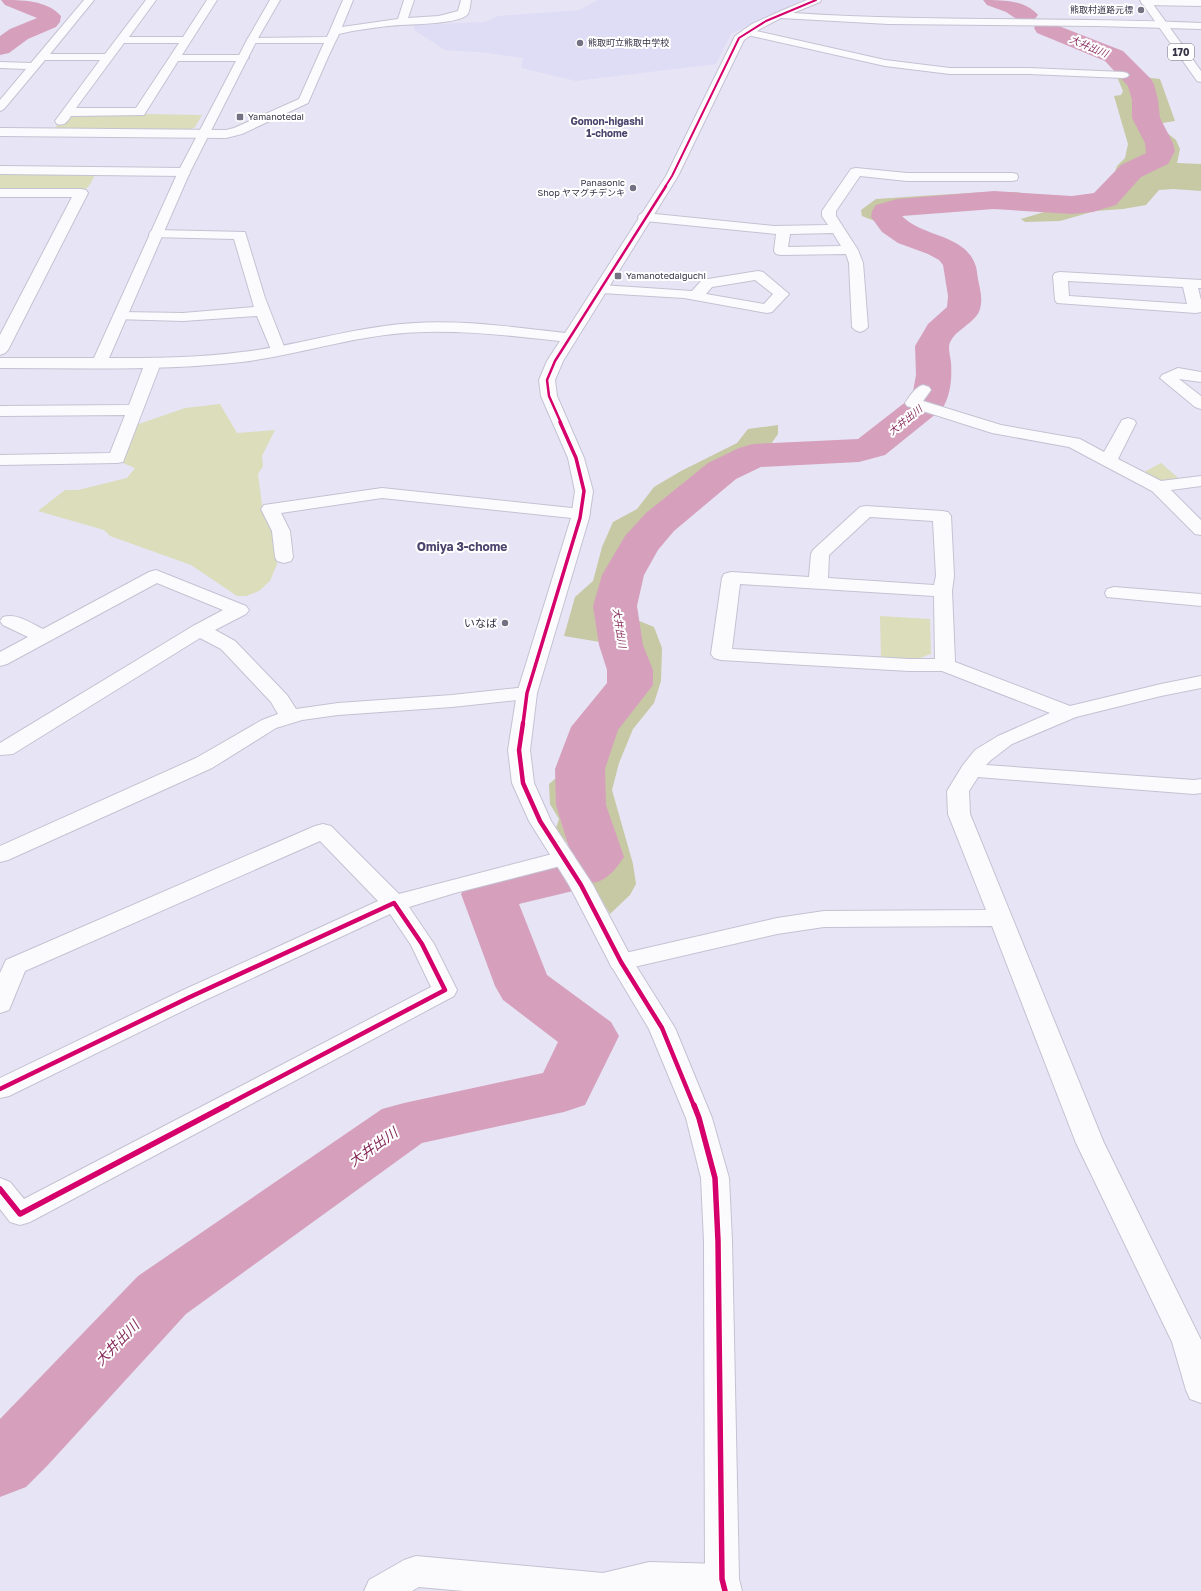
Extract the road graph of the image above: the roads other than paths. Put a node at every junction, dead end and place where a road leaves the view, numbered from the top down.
1 (89, 0) edge
2 (151, 0) edge
3 (212, 0) edge
4 (275, 0) edge
5 (348, 0) edge
6 (409, 0) edge
7 (466, 0) edge
8 (816, 0) edge
9 (1145, 1) edge
10 (1201, 3) edge
11 (781, 16) junction
12 (402, 22) junction
13 (1162, 24) junction
14 (1201, 26) edge
15 (747, 32) junction
16 (333, 36) junction
17 (120, 40) junction
18 (186, 40) junction
19 (252, 40) junction
20 (108, 57) junction
21 (174, 58) junction
22 (243, 58) junction
23 (37, 61) junction
24 (0, 65) edge
25 (1196, 67) edge
26 (1123, 75) dead end
27 (1201, 79) edge
28 (0, 107) edge
29 (67, 112) junction
30 (0, 132) edge
31 (52, 132) junction
32 (204, 133) junction
33 (0, 170) edge
34 (184, 172) junction
35 (1012, 177) dead end
36 (0, 193) edge
37 (645, 217) junction
38 (837, 229) junction
39 (783, 231) junction
40 (156, 234) junction
41 (851, 250) junction
42 (1195, 283) edge
43 (601, 289) junction
44 (696, 296) junction
45 (263, 311) junction
46 (120, 316) junction
47 (0, 317) edge
48 (17, 317) junction
49 (860, 327) dead end
50 (570, 338) junction
51 (277, 349) junction
52 (0, 350) edge
53 (100, 362) junction
54 (0, 363) edge
55 (153, 363) junction
56 (1201, 377) edge
57 (923, 390) dead end
58 (1201, 404) edge
59 (135, 410) junction
60 (0, 411) edge
61 (1128, 423) dead end
62 (0, 460) edge
63 (1108, 461) junction
64 (1201, 481) edge
65 (1158, 487) junction
66 (581, 514) junction
67 (1201, 530) edge
68 (284, 557) dead end
69 (818, 583) junction
70 (943, 591) junction
71 (1114, 593) dead end
72 (1201, 600) edge
73 (10, 621) dead end
74 (200, 630) junction
75 (44, 637) junction
76 (0, 660) edge
77 (945, 665) junction
78 (1201, 682) edge
79 (527, 693) junction
80 (1069, 713) junction
81 (290, 716) junction
82 (0, 749) edge
83 (971, 770) junction
84 (1201, 786) edge
85 (0, 855) edge
86 (564, 858) junction
87 (394, 903) junction
88 (1000, 918) junction
89 (621, 962) junction
90 (0, 1004) edge
91 (0, 1089) edge
92 (0, 1189) edge
93 (1201, 1390) edge
94 (724, 1585) edge
95 (381, 1591) edge

1 - 23 main road
2 - 17 main road
3 - 18 main road
4 - 19 main road
5 - 16 main road
6 - 12 main road
7 - 12 main road
8 - 11 main road
9 - 10 main road
9 - 13 main road, 170
11 - 13 main road
11 - 15 main road
12 - 16 main road
13 - 14 main road
13 - 25 main road, 170
15 - 26 main road
15 - 37 main road
16 - 19 main road
16 - 32 main road
17 - 18 main road
17 - 20 main road
18 - 21 main road
19 - 22 main road
20 - 23 main road
20 - 29 main road
21 - 22 main road
21 - 29 main road
22 - 32 main road
23 - 24 main road
23 - 28 main road
25 - 27 main road, 170
29 - 31 main road
30 - 31 main road
31 - 32 main road
32 - 34 main road
33 - 34 main road
34 - 40 main road
35 - 38 main road
36 - 48 main road
37 - 39 main road
37 - 43 main road
38 - 39 main road
38 - 41 main road
39 - 41 main road
40 - 45 main road
40 - 46 main road
41 - 49 main road
42 - 42 main road
43 - 44 main road
43 - 50 main road
44 - 44 main road
45 - 46 main road
45 - 51 main road
46 - 53 main road
47 - 48 main road
48 - 52 main road
50 - 51 main road
50 - 66 main road
51 - 55 main road
53 - 54 main road
53 - 55 main road
55 - 59 main road
56 - 58 main road
57 - 63 main road
59 - 60 main road
59 - 62 main road
61 - 63 main road
63 - 65 main road
64 - 65 main road
65 - 67 main road
66 - 68 main road
66 - 79 main road
69 - 70 main road
69 - 70 main road
69 - 77 main road
70 - 77 main road
71 - 72 main road
73 - 75 main road
74 - 75 main road
74 - 81 main road
74 - 82 main road
75 - 76 main road
77 - 80 main road
78 - 80 main road
79 - 81 main road
79 - 86 main road
80 - 83 main road
81 - 85 main road
83 - 84 main road
83 - 88 main road
86 - 87 main road
86 - 89 main road
87 - 90 main road
87 - 91 main road
87 - 92 main road
88 - 89 main road
88 - 93 main road
89 - 94 main road
94 - 95 main road

